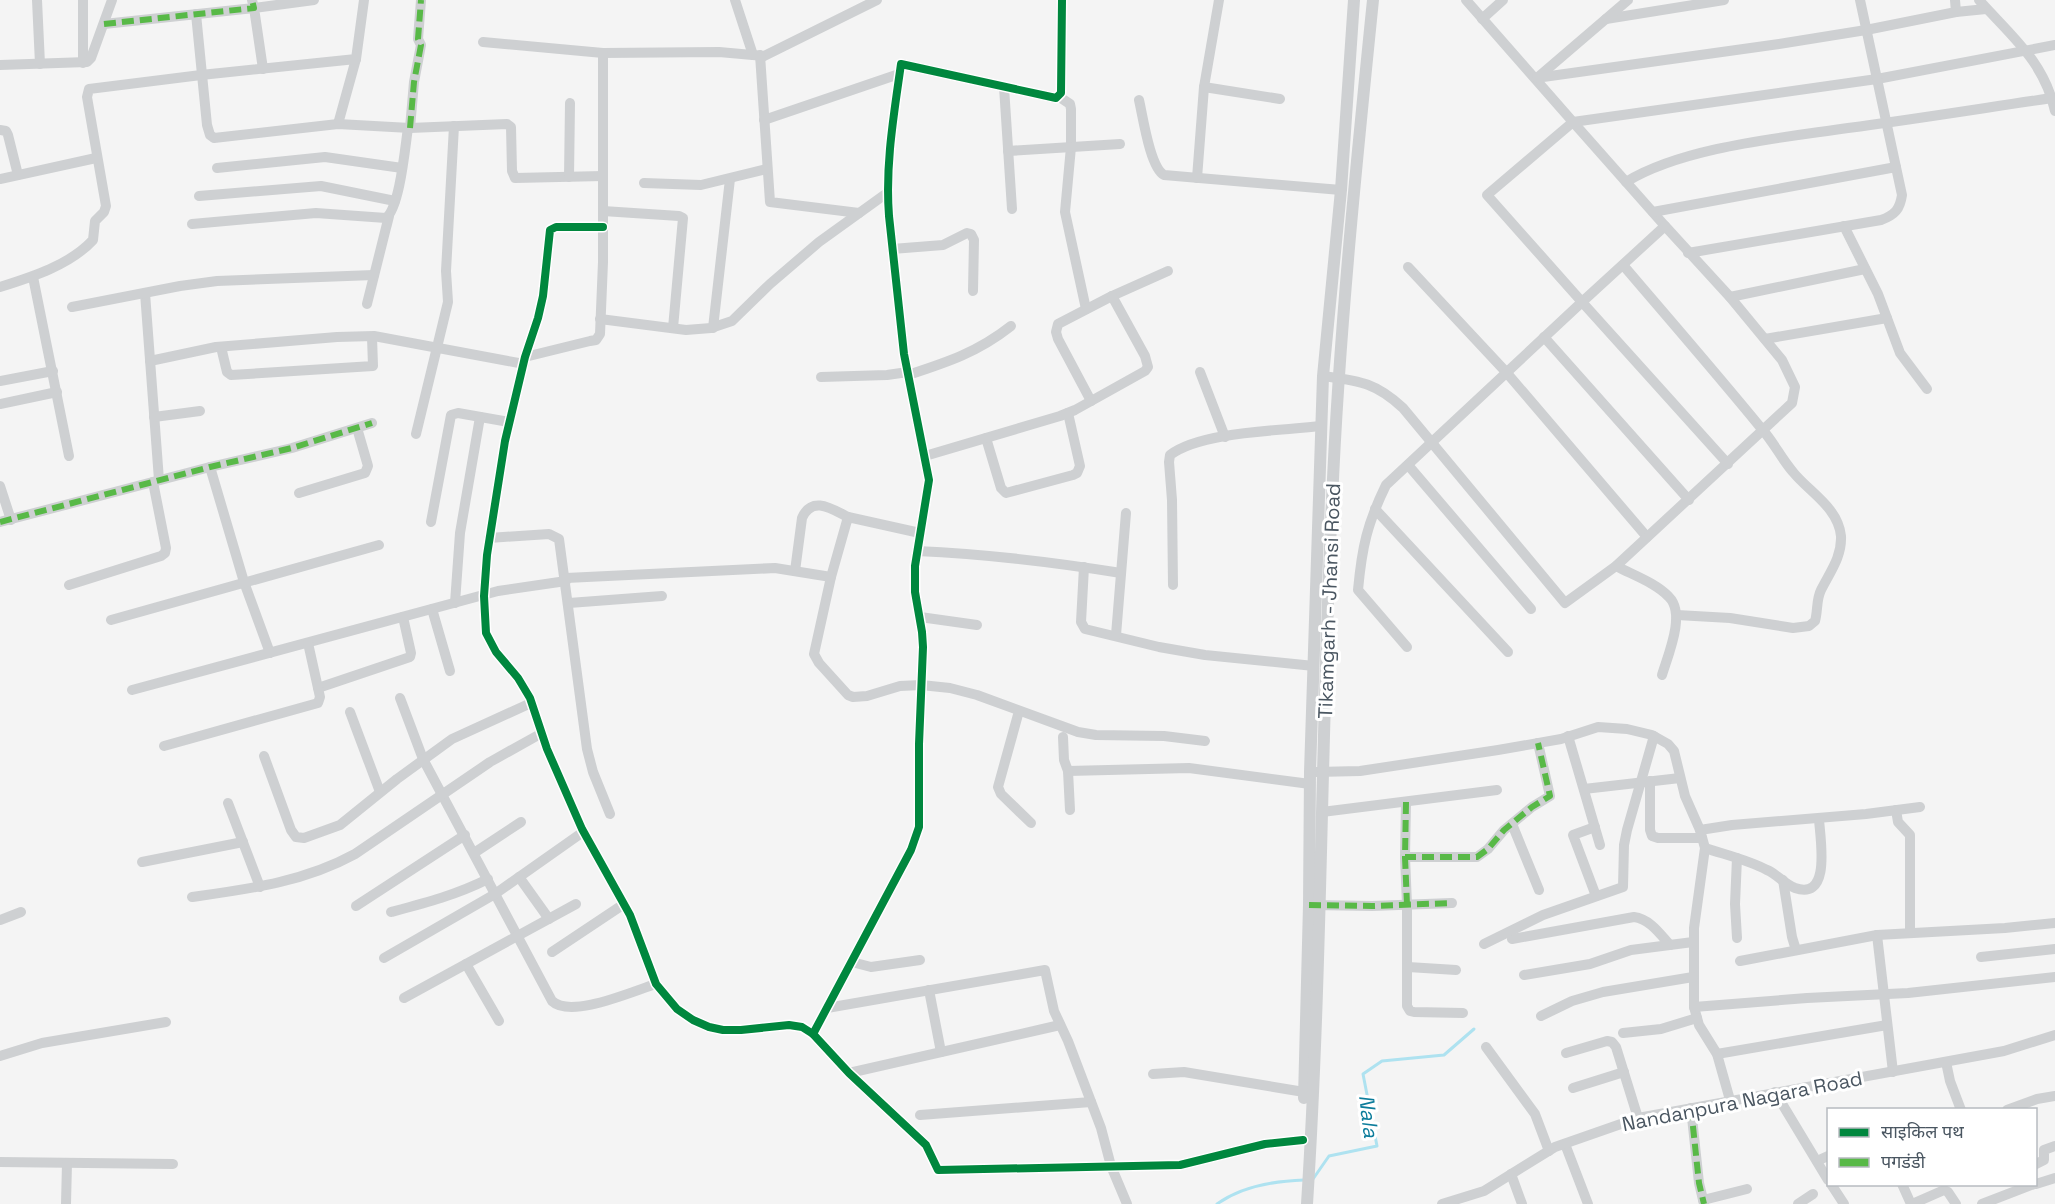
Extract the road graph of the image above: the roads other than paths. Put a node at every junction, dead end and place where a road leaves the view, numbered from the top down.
1 (37, 0) edge
2 (83, 0) edge
3 (112, 0) edge
4 (314, 0) edge
5 (364, 0) edge
6 (421, 0) edge
7 (735, 0) edge
8 (878, 0) edge
9 (1062, 0) edge
10 (1219, 0) edge
11 (1354, 0) edge
12 (1373, 0) edge
13 (1466, 0) edge
14 (1503, 0) edge
15 (1628, 0) edge
16 (1724, 0) edge
17 (1860, 0) edge
18 (1955, 0) edge
19 (253, 4) edge
20 (1982, 4) edge
21 (1956, 12) junction
22 (196, 14) junction
23 (1482, 19) junction
24 (1606, 19) junction
25 (1353, 23) junction
26 (104, 24) junction
27 (1371, 25) junction
28 (1866, 30) junction
29 (483, 42) dead end
30 (2055, 45) edge
31 (2026, 50) junction
32 (603, 53) junction
33 (757, 55) junction
34 (356, 59) junction
35 (83, 63) junction
36 (40, 64) junction
37 (0, 65) edge
38 (262, 69) junction
39 (899, 74) junction
40 (201, 75) junction
41 (1536, 78) junction
42 (1877, 79) junction
43 (1004, 87) junction
44 (1204, 87) junction
45 (1058, 96) junction
46 (2052, 98) junction
47 (1280, 99) dead end
48 (1139, 100) dead end
49 (570, 103) dead end
50 (2055, 111) edge
51 (764, 120) junction
52 (1573, 122) junction
53 (1886, 123) junction
54 (338, 124) junction
55 (454, 126) junction
56 (409, 128) junction
57 (0, 130) edge
58 (1120, 144) dead end
59 (1071, 147) junction
60 (1008, 151) junction
61 (96, 158) junction
62 (1896, 167) junction
63 (217, 168) dead end
64 (402, 168) junction
65 (767, 169) junction
66 (18, 175) junction
67 (603, 176) junction
68 (569, 177) junction
69 (1197, 178) junction
70 (0, 179) edge
71 (730, 179) junction
72 (1626, 182) junction
73 (644, 183) dead end
74 (1341, 190) junction
75 (887, 194) junction
76 (199, 196) dead end
77 (395, 201) junction
78 (1012, 208) dead end
79 (603, 211) junction
80 (1653, 212) junction
81 (859, 213) junction
82 (389, 216) junction
83 (192, 224) dead end
84 (1665, 226) junction
85 (1844, 226) junction
86 (603, 227) junction
87 (892, 249) junction
88 (1688, 253) junction
89 (1623, 265) junction
90 (1408, 267) dead end
91 (1865, 268) junction
92 (1168, 271) dead end
93 (374, 275) junction
94 (33, 277) junction
95 (0, 287) edge
96 (973, 291) dead end
97 (145, 293) junction
98 (1112, 296) junction
99 (1730, 297) junction
100 (1582, 302) junction
101 (367, 304) dead end
102 (72, 307) dead end
103 (1086, 309) junction
104 (1887, 318) junction
105 (600, 319) junction
106 (1011, 326) dead end
107 (673, 328) junction
108 (713, 328) junction
109 (372, 337) junction
110 (1544, 337) junction
111 (1765, 339) junction
112 (221, 347) junction
113 (438, 348) junction
114 (524, 360) junction
115 (150, 361) junction
116 (53, 371) junction
117 (1200, 372) dead end
118 (1506, 372) junction
119 (908, 373) junction
120 (1323, 376) junction
121 (821, 377) dead end
122 (1338, 378) junction
123 (0, 381) edge
124 (1927, 389) dead end
125 (57, 392) junction
126 (1090, 401) junction
127 (0, 404) edge
128 (200, 411) dead end
129 (1068, 413) junction
130 (154, 417) junction
131 (480, 417) junction
132 (510, 422) junction
133 (372, 423) dead end
134 (1321, 426) junction
135 (357, 428) junction
136 (1764, 430) junction
137 (416, 434) dead end
138 (1225, 437) junction
139 (986, 438) junction
140 (1432, 444) junction
141 (69, 456) dead end
142 (925, 456) junction
143 (1728, 464) junction
144 (1408, 465) junction
145 (210, 467) junction
146 (156, 481) junction
147 (0, 486) edge
148 (299, 493) dead end
149 (1689, 500) junction
150 (1375, 508) junction
151 (1126, 513) dead end
152 (848, 517) junction
153 (5, 521) edge
154 (431, 522) dead end
155 (920, 533) junction
156 (1647, 537) junction
157 (489, 538) junction
158 (379, 545) dead end
159 (917, 551) junction
160 (1616, 566) junction
161 (1084, 567) junction
162 (795, 571) junction
163 (1121, 573) junction
164 (831, 577) junction
165 (566, 580) junction
166 (244, 582) junction
167 (69, 585) dead end
168 (1173, 585) dead end
169 (484, 596) junction
170 (662, 596) dead end
171 (455, 603) junction
172 (569, 603) junction
173 (432, 609) junction
174 (1531, 609) dead end
175 (1677, 615) junction
176 (403, 617) junction
177 (920, 617) junction
178 (111, 620) dead end
179 (977, 625) dead end
180 (1116, 635) junction
181 (308, 643) junction
182 (1407, 647) dead end
183 (1508, 652) dead end
184 (270, 653) junction
185 (1314, 666) junction
186 (450, 671) dead end
187 (1662, 675) dead end
188 (921, 685) junction
189 (318, 688) junction
190 (132, 690) dead end
191 (400, 698) dead end
192 (531, 703) junction
193 (1019, 711) junction
194 (350, 712) dead end
195 (542, 733) junction
196 (1568, 736) junction
197 (1654, 736) junction
198 (1063, 737) dead end
199 (1205, 741) dead end
200 (1538, 743) junction
201 (164, 746) dead end
202 (264, 756) dead end
203 (423, 759) junction
204 (1068, 771) junction
205 (1323, 772) junction
206 (1310, 778) junction
207 (1680, 778) junction
208 (1645, 781) junction
209 (1584, 789) junction
210 (1497, 790) dead end
211 (380, 792) junction
212 (443, 794) junction
213 (1406, 802) junction
214 (228, 803) dead end
215 (1920, 807) dead end
216 (1070, 810) dead end
217 (1896, 810) junction
218 (1322, 812) junction
219 (610, 814) dead end
220 (1819, 819) junction
221 (521, 822) dead end
222 (1031, 823) dead end
223 (1512, 824) junction
224 (1595, 827) junction
225 (583, 832) junction
226 (465, 835) junction
227 (1702, 839) junction
228 (243, 842) junction
229 (1600, 845) dead end
230 (474, 853) junction
231 (1405, 856) junction
232 (1737, 858) junction
233 (142, 862) dead end
234 (519, 878) junction
235 (488, 879) junction
236 (1783, 880) junction
237 (261, 886) junction
238 (1539, 890) dead end
239 (495, 894) junction
240 (1596, 896) junction
241 (192, 897) dead end
242 (1452, 903) dead end
243 (576, 904) dead end
244 (624, 904) junction
245 (1314, 905) junction
246 (1407, 905) junction
247 (356, 906) dead end
248 (21, 912) dead end
249 (391, 912) dead end
250 (0, 920) edge
251 (549, 920) junction
252 (2055, 922) edge
253 (1910, 932) junction
254 (1877, 935) junction
255 (519, 937) junction
256 (1737, 938) dead end
257 (1512, 939) dead end
258 (1693, 942) junction
259 (1484, 944) dead end
260 (1670, 945) junction
261 (2055, 949) edge
262 (1796, 950) junction
263 (552, 952) dead end
264 (1981, 957) dead end
265 (384, 958) dead end
266 (920, 960) dead end
267 (1740, 961) dead end
268 (852, 962) junction
269 (466, 964) junction
270 (1408, 967) junction
271 (1456, 970) dead end
272 (1524, 975) dead end
273 (1693, 977) junction
274 (2055, 977) edge
275 (656, 984) junction
276 (928, 990) junction
277 (1884, 995) junction
278 (404, 998) dead end
279 (827, 1008) junction
280 (1696, 1012) junction
281 (1463, 1013) dead end
282 (1541, 1016) dead end
283 (499, 1021) dead end
284 (166, 1022) dead end
285 (1060, 1025) junction
286 (1887, 1026) junction
287 (1623, 1033) dead end
288 (813, 1034) junction
289 (2055, 1035) edge
290 (1486, 1047) dead end
291 (941, 1052) junction
292 (1566, 1053) dead end
293 (1717, 1054) junction
294 (0, 1056) edge
295 (1946, 1062) junction
296 (1623, 1072) junction
297 (1893, 1072) junction
298 (849, 1073) junction
299 (1153, 1074) dead end
300 (1573, 1088) dead end
301 (1304, 1092) junction
302 (1775, 1092) junction
303 (2055, 1096) edge
304 (1730, 1101) junction
305 (1091, 1102) junction
306 (1691, 1108) junction
307 (1960, 1108) edge
308 (2012, 1108) edge
309 (920, 1115) dead end
310 (1638, 1118) junction
311 (1303, 1140) junction
312 (1565, 1144) junction
313 (2055, 1146) edge
314 (1549, 1152) junction
315 (1827, 1156) edge
316 (1817, 1161) junction
317 (0, 1162) edge
318 (67, 1163) junction
319 (173, 1164) dead end
320 (2037, 1164) edge
321 (1305, 1165) junction
322 (1110, 1166) junction
323 (1511, 1174) junction
324 (1827, 1178) edge
325 (2055, 1178) edge
326 (2037, 1183) edge
327 (1833, 1186) edge
328 (1902, 1186) edge
329 (2030, 1186) edge
330 (1747, 1189) dead end
331 (1813, 1194) dead end
332 (1304, 1198) edge
333 (1703, 1202) edge
334 (66, 1204) edge
335 (1127, 1204) edge
336 (1442, 1204) edge
337 (1522, 1204) edge
338 (1588, 1204) edge
339 (1797, 1204) edge
340 (1844, 1204) edge
341 (1911, 1204) edge
342 (1956, 1204) edge
343 (1982, 1204) edge

1 - 36 street
2 - 35 street
3 - 26 street
4 - 19 street
5 - 34 street
6 - 56 street
7 - 33 street
8 - 33 street
9 - 45 street
10 - 44 street
11 - 25 street
12 - 27 street, Tikamgarh - Jhansi Road
13 - 23 street
14 - 23 street
15 - 24 street
16 - 24 street
17 - 28 street
18 - 21 street
19 - 22 street
19 - 38 street
20 - 21 street
20 - 31 street
21 - 28 street
22 - 26 street
22 - 40 street
23 - 41 street
24 - 41 street
25 - 27 street
25 - 74 street
26 - 35 street
27 - 122 street, Tikamgarh - Jhansi Road
28 - 41 street
28 - 42 street
29 - 32 street
30 - 31 street
31 - 42 street
31 - 46 street
32 - 33 street
32 - 67 street
33 - 51 street
34 - 38 street
34 - 54 street
35 - 36 street
36 - 37 street
38 - 40 street
39 - 43 street
39 - 51 street
39 - 75 street
40 - 54 street
40 - 61 street
41 - 52 street
42 - 52 street
42 - 53 street
43 - 45 street
43 - 60 street
44 - 47 street
44 - 69 street
45 - 59 street
46 - 50 street
46 - 53 street
48 - 69 street
49 - 68 street
51 - 65 street
52 - 72 street
52 - 100 street
53 - 62 street
53 - 72 street
54 - 56 street
55 - 56 street
55 - 68 street
55 - 113 street
56 - 64 street
57 - 66 street
58 - 59 street
59 - 60 street
59 - 103 street
60 - 78 street
61 - 66 street
61 - 94 street
62 - 80 street
62 - 85 street
63 - 64 street
64 - 77 street
65 - 71 street
65 - 81 street
66 - 70 street
67 - 68 street
67 - 79 street
69 - 74 street
71 - 73 street
71 - 108 street
72 - 80 street
74 - 120 street
75 - 81 street
75 - 87 street
76 - 77 street
77 - 82 street
79 - 86 street
79 - 107 street
80 - 84 street
81 - 108 street
82 - 83 street
82 - 93 street
84 - 88 street
84 - 89 street
85 - 88 street
85 - 91 street
86 - 105 street
86 - 114 street
87 - 96 street
87 - 119 street
88 - 99 street
89 - 100 street
89 - 136 street
90 - 118 street
91 - 99 street
91 - 104 street
92 - 98 street
93 - 97 street
93 - 101 street
94 - 95 street
94 - 116 street
97 - 102 street
97 - 115 street
98 - 103 street
98 - 126 street
99 - 111 street
100 - 110 street
100 - 143 street
103 - 126 street
104 - 111 street
104 - 124 street
105 - 107 street
105 - 114 street
106 - 119 street
107 - 108 street
109 - 112 street
109 - 112 street
109 - 113 street
110 - 118 street
110 - 149 street
111 - 136 street
112 - 115 street
113 - 114 street
113 - 137 street
114 - 132 street
115 - 130 street
116 - 123 street
116 - 125 street
117 - 138 street
118 - 140 street
118 - 156 street
119 - 121 street
119 - 142 street
120 - 122 street
120 - 134 street
122 - 140 street
122 - 205 street, Tikamgarh - Jhansi Road
125 - 127 street
125 - 141 street
126 - 129 street
128 - 130 street
129 - 139 street
129 - 139 street
130 - 146 street
131 - 132 street
131 - 154 street
131 - 171 street
132 - 157 street
133 - 135 street
134 - 138 street
134 - 185 street
135 - 145 street
135 - 148 street
136 - 143 street
136 - 175 street
138 - 168 street
139 - 142 street
140 - 144 street
140 - 160 street
142 - 155 street
143 - 149 street
144 - 150 street
144 - 174 street
145 - 146 street
145 - 166 street
146 - 153 street
146 - 167 street
147 - 153 street
149 - 156 street
150 - 182 street
150 - 183 street
151 - 163 street
152 - 155 street
152 - 162 street
152 - 164 street
155 - 159 street
156 - 160 street
157 - 165 street
157 - 169 street
158 - 166 street
159 - 161 street
159 - 177 street
160 - 175 street
161 - 163 street
161 - 180 street
162 - 164 street
162 - 165 street
163 - 180 street
164 - 188 street
165 - 169 street
165 - 172 street
166 - 178 street
166 - 184 street
169 - 171 street
169 - 192 street
170 - 172 street
171 - 173 street
172 - 219 street
173 - 176 street
173 - 186 street
175 - 187 street
176 - 181 street
176 - 189 street
177 - 179 street
177 - 188 street
180 - 185 street
181 - 184 street
181 - 189 street
184 - 190 street
185 - 206 street
188 - 193 street
188 - 268 street
189 - 201 street
191 - 203 street
192 - 195 street
192 - 203 street
193 - 199 street
193 - 222 street
194 - 211 street
195 - 212 street
195 - 225 street
196 - 197 street
196 - 200 street
196 - 209 street
197 - 207 street
197 - 208 street
198 - 204 street
200 - 205 street
200 - 223 street
202 - 211 street
203 - 211 street
203 - 212 street
204 - 206 street
204 - 216 street
205 - 206 street
205 - 218 street, Tikamgarh - Jhansi Road
206 - 245 street
207 - 208 street
207 - 227 street
208 - 209 street
208 - 227 street
208 - 240 street
209 - 224 street
210 - 213 street
212 - 226 street
212 - 237 street
213 - 218 street
213 - 231 street
214 - 228 street
215 - 217 street
217 - 220 street
217 - 253 street
218 - 245 street, Tikamgarh - Jhansi Road
220 - 227 street
220 - 236 street
221 - 230 street
223 - 231 street
223 - 238 street
224 - 229 street
224 - 240 street
225 - 234 street
225 - 244 street
226 - 230 street
226 - 247 street
227 - 232 street
227 - 258 street
228 - 233 street
228 - 237 street
230 - 235 street
231 - 246 street
232 - 236 street
232 - 256 street
234 - 239 street
234 - 251 street
235 - 239 street
235 - 249 street
236 - 262 street
237 - 241 street
239 - 255 street
239 - 265 street
240 - 259 street
242 - 246 street
243 - 251 street
244 - 263 street
244 - 275 street
245 - 246 street
245 - 301 street
245 - 321 street, Tikamgarh - Jhansi Road
246 - 270 street
248 - 250 street
251 - 255 street
252 - 253 street
253 - 254 street
254 - 262 street
254 - 277 street
255 - 269 street
255 - 275 street
257 - 260 street
258 - 260 street
258 - 273 street
260 - 272 street
261 - 264 street
262 - 267 street
266 - 268 street
268 - 279 street
269 - 278 street
269 - 283 street
270 - 271 street
270 - 281 street
273 - 280 street
273 - 282 street
274 - 277 street
275 - 288 street
276 - 279 street
276 - 285 street
276 - 291 street
277 - 280 street
277 - 286 street
279 - 288 street
280 - 287 street
280 - 293 street
284 - 294 street
285 - 291 street
285 - 305 street
286 - 293 street
286 - 297 street
288 - 298 street
289 - 295 street, Nandanpura Nagara Road
290 - 314 street
291 - 298 street
292 - 296 street
293 - 304 street
295 - 297 street, Nandanpura Nagara Road
295 - 307 street
296 - 300 street
296 - 310 street
297 - 302 street, Nandanpura Nagara Road
298 - 322 street
299 - 301 street
301 - 311 street
302 - 304 street, Nandanpura Nagara Road
302 - 316 street
303 - 308 street
304 - 306 street, Nandanpura Nagara Road
305 - 309 street
305 - 322 street
306 - 310 street, Nandanpura Nagara Road
306 - 333 street
310 - 312 street, Nandanpura Nagara Road
311 - 321 street
311 - 322 street
312 - 314 street, Nandanpura Nagara Road
312 - 338 street
313 - 320 street
314 - 323 street, Nandanpura Nagara Road
315 - 316 street
316 - 324 street
317 - 318 street
318 - 319 street
318 - 334 street
321 - 332 street
322 - 335 street
323 - 336 street, Nandanpura Nagara Road
323 - 337 street
325 - 326 street
327 - 340 street
328 - 341 street
329 - 343 street
330 - 333 street
331 - 339 street
341 - 342 street

